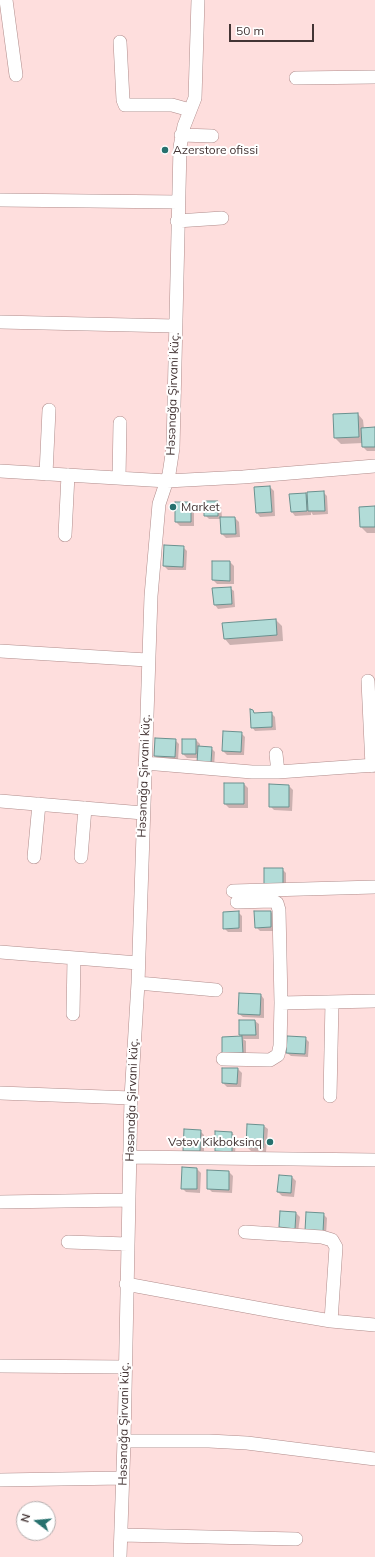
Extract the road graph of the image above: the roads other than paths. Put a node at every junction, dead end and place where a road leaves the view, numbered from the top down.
1 (6, 0) edge
2 (198, 0) edge
3 (120, 42) dead end
4 (16, 75) dead end
5 (375, 77) edge
6 (296, 78) dead end
7 (190, 110) junction
8 (181, 135) junction
9 (212, 136) dead end
10 (0, 200) edge
11 (178, 202) junction
12 (222, 218) dead end
13 (177, 221) junction
14 (0, 322) edge
15 (175, 326) junction
16 (49, 410) dead end
17 (120, 423) dead end
18 (375, 466) edge
19 (0, 471) edge
20 (46, 474) junction
21 (68, 476) junction
22 (119, 478) junction
23 (167, 480) junction
24 (65, 535) dead end
25 (0, 651) edge
26 (148, 660) junction
27 (368, 681) dead end
28 (276, 754) dead end
29 (145, 763) junction
30 (374, 766) edge
31 (278, 772) junction
32 (0, 801) edge
33 (39, 804) junction
34 (85, 808) junction
35 (143, 813) junction
36 (34, 857) dead end
37 (82, 857) dead end
38 (375, 887) edge
39 (0, 952) edge
40 (74, 958) junction
41 (138, 963) junction
42 (138, 983) junction
43 (216, 990) dead end
44 (375, 1001) edge
45 (332, 1002) junction
46 (281, 1003) junction
47 (73, 1014) dead end
48 (224, 1059) dead end
49 (0, 1093) edge
50 (330, 1096) dead end
51 (131, 1098) junction
52 (129, 1156) junction
53 (375, 1160) edge
54 (128, 1200) junction
55 (0, 1202) edge
56 (245, 1232) dead end
57 (68, 1242) dead end
58 (127, 1244) junction
59 (126, 1284) junction
60 (331, 1321) junction
61 (375, 1325) edge
62 (0, 1366) edge
63 (125, 1367) junction
64 (124, 1441) junction
65 (375, 1459) edge
66 (123, 1478) junction
67 (0, 1480) edge
68 (121, 1536) junction
69 (296, 1539) dead end
70 (120, 1557) edge

1 - 4 street
2 - 7 street, Həsənağa Şirvani küç.
3 - 7 street
5 - 6 street
7 - 8 street, Həsənağa Şirvani küç.
8 - 9 street
8 - 11 street, Həsənağa Şirvani küç.
10 - 11 street
11 - 13 street, Həsənağa Şirvani küç.
12 - 13 street
13 - 15 street, Həsənağa Şirvani küç.
14 - 15 street
15 - 23 street, Həsənağa Şirvani küç.
16 - 20 street
17 - 22 street
18 - 23 street
19 - 20 street
20 - 21 street
21 - 22 street
21 - 24 street
22 - 23 street
23 - 26 street, Həsənağa Şirvani küç.
25 - 26 street
26 - 29 street, Həsənağa Şirvani küç.
27 - 30 street
28 - 31 street
29 - 31 street
29 - 35 street, Həsənağa Şirvani küç.
30 - 31 street
32 - 33 street
33 - 34 street
33 - 36 street
34 - 35 street
34 - 37 street
35 - 41 street, Həsənağa Şirvani küç.
38 - 46 street
39 - 40 street
40 - 41 street
40 - 47 street
41 - 42 street, Həsənağa Şirvani küç.
42 - 43 street
42 - 51 street, Həsənağa Şirvani küç.
44 - 45 street
45 - 46 street
45 - 50 street
46 - 48 street
49 - 51 street
51 - 52 street, Həsənağa Şirvani küç.
52 - 53 street
52 - 54 street, Həsənağa Şirvani küç.
54 - 55 street
54 - 58 street, Həsənağa Şirvani küç.
56 - 60 street
57 - 58 street
58 - 59 street, Həsənağa Şirvani küç.
59 - 60 street
59 - 63 street, Həsənağa Şirvani küç.
60 - 61 street
62 - 63 street
63 - 64 street, Həsənağa Şirvani küç.
64 - 65 street
64 - 66 street, Həsənağa Şirvani küç.
66 - 67 street
66 - 68 street, Həsənağa Şirvani küç.
68 - 69 street
68 - 70 street, Həsənağa Şirvani küç.

